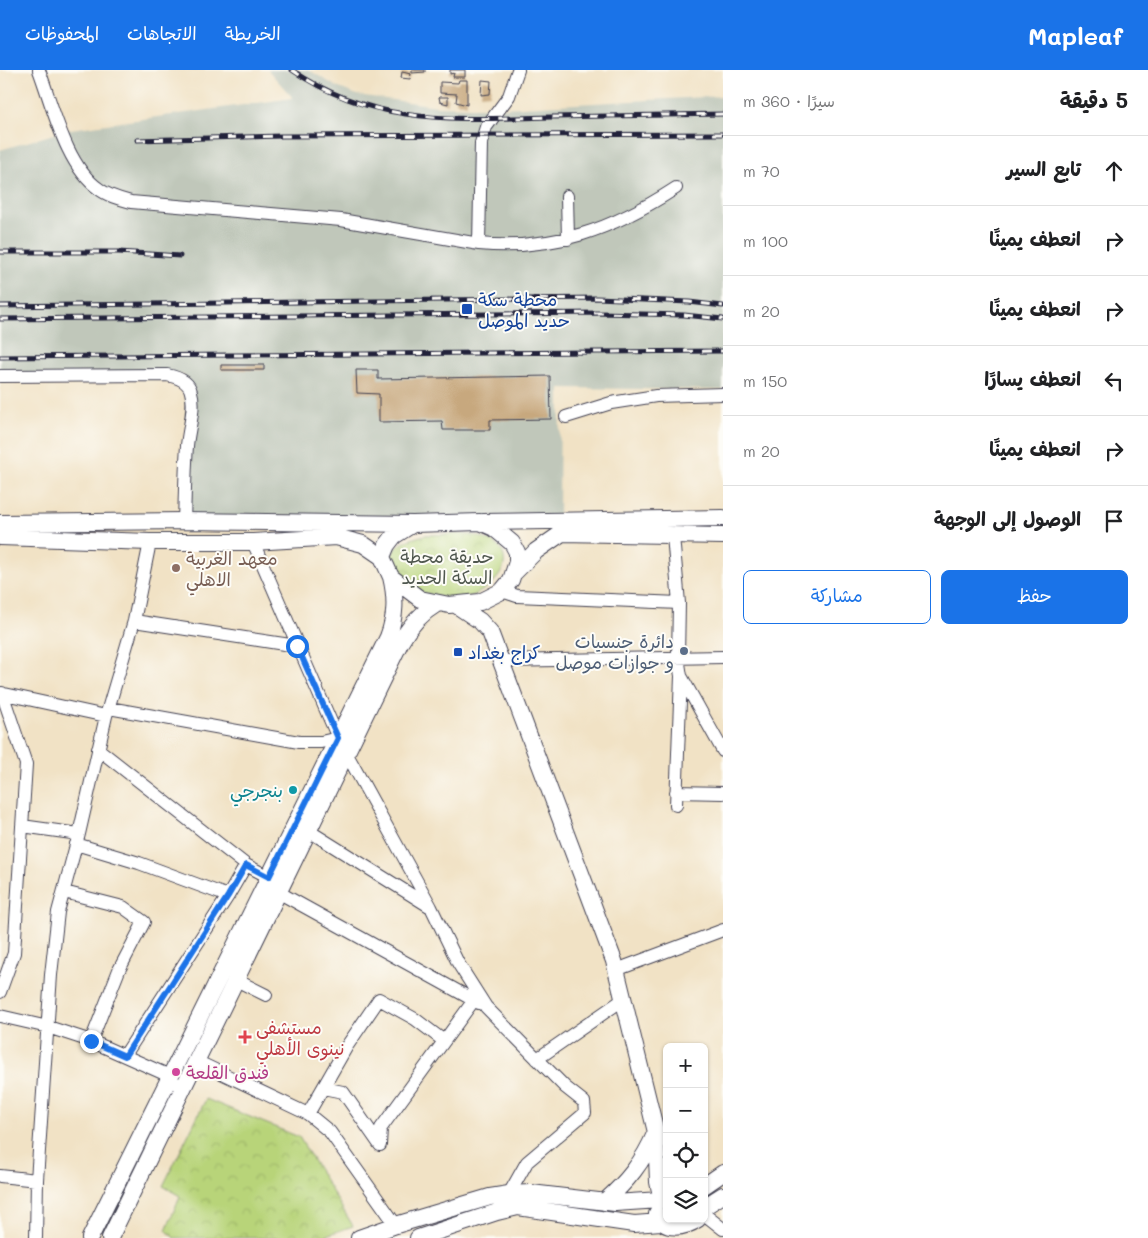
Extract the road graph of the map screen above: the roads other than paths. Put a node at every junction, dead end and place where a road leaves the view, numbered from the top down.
1 (39, 70) edge
2 (518, 70) edge
3 (676, 188) dead end
4 (567, 196) dead end
5 (568, 239) junction
6 (479, 244) junction
7 (0, 376) edge
8 (723, 394) edge
9 (566, 417) dead end
10 (723, 518) edge
11 (184, 521) junction
12 (480, 522) junction
13 (0, 523) edge
14 (413, 524) junction
15 (672, 536) junction
16 (723, 536) edge
17 (0, 537) edge
18 (150, 542) junction
19 (253, 542) junction
20 (382, 557) junction
21 (515, 572) junction
22 (391, 577) junction
23 (499, 592) junction
24 (438, 603) junction
25 (679, 603) junction
26 (456, 605) junction
27 (134, 621) junction
28 (490, 632) junction
29 (297, 646) junction
30 (678, 657) junction
31 (723, 657) edge
32 (502, 661) junction
33 (681, 676) junction
34 (1, 693) edge
35 (107, 712) junction
36 (338, 738) junction
37 (98, 749) junction
38 (723, 751) edge
39 (346, 753) junction
40 (676, 792) junction
41 (723, 793) edge
42 (676, 805) dead end
43 (22, 826) junction
44 (308, 831) junction
45 (78, 839) junction
46 (246, 865) junction
47 (269, 877) junction
48 (64, 892) junction
49 (278, 892) junction
50 (228, 896) junction
51 (431, 907) junction
52 (723, 930) edge
53 (616, 970) junction
54 (236, 980) junction
55 (0, 992) edge
56 (266, 994) dead end
57 (624, 999) junction
58 (474, 1000) junction
59 (486, 1007) junction
60 (0, 1016) edge
61 (48, 1027) junction
62 (91, 1041) junction
63 (444, 1041) junction
64 (125, 1056) junction
65 (537, 1059) junction
66 (196, 1061) junction
67 (170, 1077) junction
68 (323, 1088) junction
69 (183, 1089) junction
70 (308, 1114) junction
71 (656, 1132) junction
72 (663, 1141) edge
73 (723, 1173) edge
74 (0, 1176) edge
75 (37, 1180) junction
76 (708, 1183) edge
77 (723, 1195) edge
78 (663, 1199) edge
79 (508, 1202) junction
80 (604, 1202) junction
81 (708, 1204) edge
82 (708, 1217) edge
83 (661, 1222) joint
84 (663, 1223) edge
85 (690, 1223) edge
86 (396, 1225) junction
87 (723, 1229) edge
88 (36, 1238) edge
89 (90, 1238) edge
90 (110, 1238) edge
91 (359, 1238) edge
92 (418, 1238) edge

1 - 6 street
2 - 6 street
3 - 5 street
4 - 5 street
5 - 6 street
7 - 11 street
8 - 9 street
10 - 12 main road
11 - 13 main road
11 - 14 main road
12 - 14 main road
12 - 21 main road
14 - 20 main road
15 - 16 main road
15 - 21 main road
15 - 25 street
17 - 18 main road
18 - 19 main road
18 - 27 street
19 - 20 main road
19 - 29 street
20 - 22 main road
21 - 23 main road
22 - 24 main road
22 - 36 main road
23 - 25 street
23 - 26 main road
23 - 28 main road
24 - 26 main road
24 - 39 main road
25 - 30 street
26 - 28 main road
27 - 29 street
27 - 35 street
28 - 32 main road
29 - 36 street
30 - 31 street
30 - 32 street
30 - 33 street
32 - 53 main road
33 - 38 street
33 - 40 street
34 - 35 street
34 - 43 street
35 - 36 street
35 - 37 street
36 - 39 street
36 - 47 main road
37 - 45 street
37 - 46 street
39 - 44 main road
39 - 51 street
40 - 41 street
40 - 42 street
43 - 45 street
43 - 55 street
44 - 49 main road
44 - 51 street
45 - 48 street
45 - 50 street
46 - 47 street
46 - 50 street
47 - 67 main road
48 - 61 street
48 - 62 street
49 - 54 main road
49 - 58 street
50 - 64 street
51 - 59 street
52 - 53 street
53 - 57 main road
54 - 56 street
54 - 66 main road
57 - 65 street
57 - 71 main road
58 - 59 street
58 - 63 street
59 - 65 street
60 - 61 street
61 - 62 street
61 - 75 street
62 - 64 street
63 - 68 street
63 - 68 street
64 - 67 street
65 - 79 street
66 - 69 main road
66 - 70 street
67 - 69 street
67 - 89 main road
68 - 70 street
69 - 90 main road
70 - 86 street
71 - 72 main road
71 - 78 main road
71 - 80 main road
73 - 76 main road
74 - 75 street
75 - 88 street
77 - 81 main road
78 - 80 main road
78 - 83 main road
79 - 80 main road
79 - 83 main road
79 - 86 main road
79 - 92 main road
82 - 87 street
84 - 85 main road
86 - 91 main road

